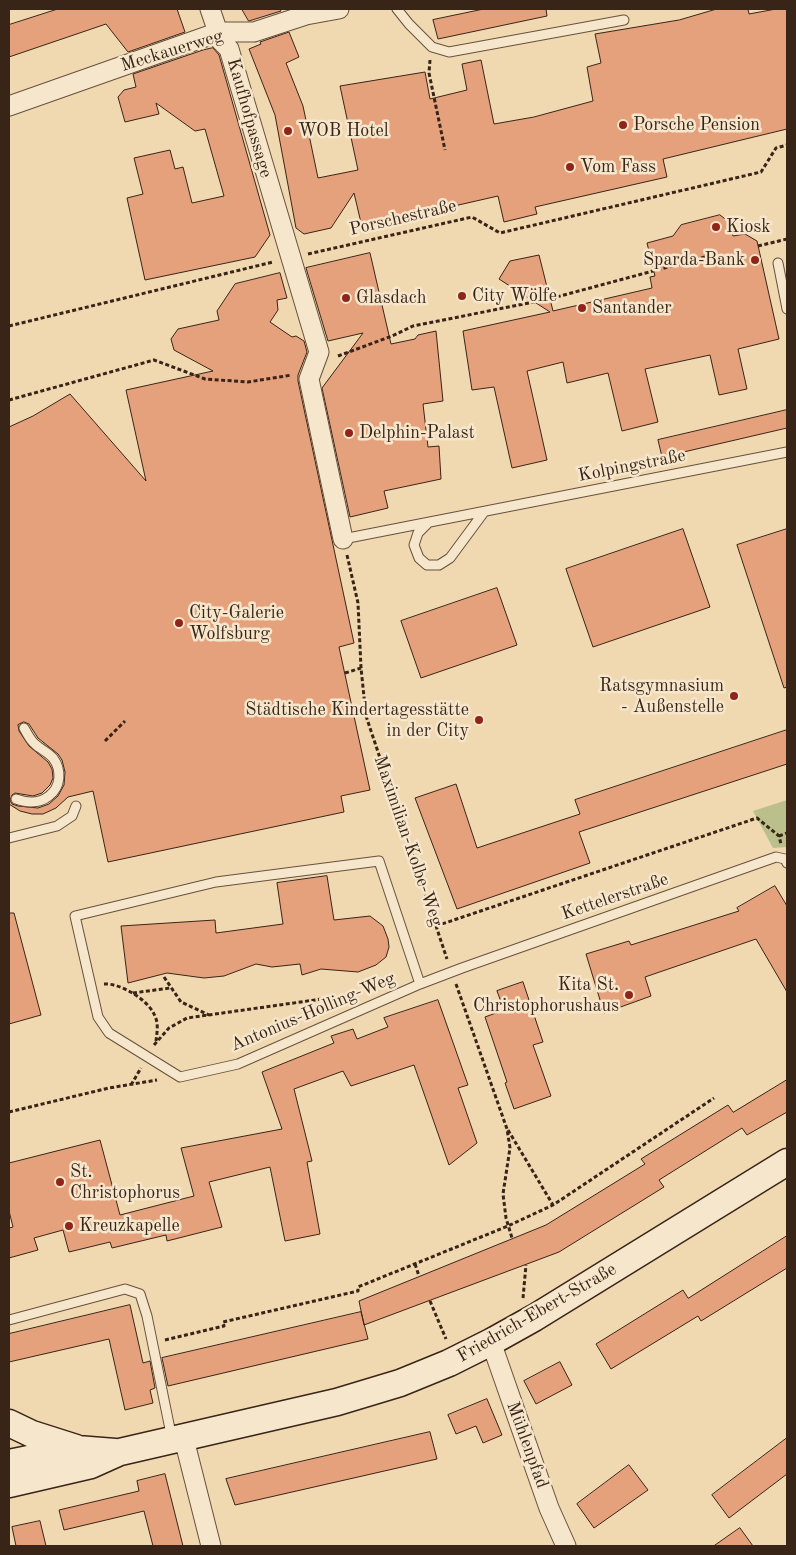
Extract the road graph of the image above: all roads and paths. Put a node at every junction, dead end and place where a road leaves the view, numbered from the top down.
1 (210, 9) edge
2 (339, 9) edge
3 (397, 9) edge
4 (624, 20) dead end
5 (219, 32) junction
6 (432, 47) junction
7 (9, 106) edge
8 (787, 145) edge
9 (445, 150) dead end
10 (787, 239) edge
11 (758, 246) dead end
12 (290, 258) junction
13 (705, 258) dead end
14 (778, 263) dead end
15 (787, 309) edge
16 (9, 326) edge
17 (311, 376) junction
18 (9, 400) edge
19 (787, 452) edge
20 (484, 512) junction
21 (428, 523) junction
22 (343, 539) junction
23 (361, 668) junction
24 (345, 673) dead end
25 (126, 721) dead end
26 (24, 728) dead end
27 (104, 741) dead end
28 (16, 799) dead end
29 (76, 806) dead end
30 (787, 833) edge
31 (9, 838) edge
32 (787, 863) edge
33 (436, 926) junction
34 (452, 971) junction
35 (164, 977) dead end
36 (420, 984) junction
37 (91, 985) junction
38 (170, 988) junction
39 (133, 993) junction
40 (210, 1016) junction
41 (332, 1022) junction
42 (156, 1042) junction
43 (148, 1057) junction
44 (180, 1077) junction
45 (131, 1085) junction
46 (714, 1098) dead end
47 (9, 1112) edge
48 (507, 1129) junction
49 (787, 1162) edge
50 (553, 1204) junction
51 (508, 1226) junction
52 (512, 1238) dead end
53 (415, 1264) junction
54 (526, 1266) dead end
55 (420, 1276) dead end
56 (430, 1301) dead end
57 (534, 1318) junction
58 (9, 1320) edge
59 (491, 1342) junction
60 (152, 1343) junction
61 (454, 1360) junction
62 (9, 1423) edge
63 (178, 1440) junction
64 (77, 1449) junction
65 (120, 1452) junction
66 (9, 1463) edge
67 (9, 1484) edge
68 (211, 1546) edge
69 (566, 1546) edge

1 - 5 street, Kaufhofpassage
2 - 5 street, Meckauerweg
3 - 6 lane
4 - 6 lane
5 - 7 street, Meckauerweg
5 - 12 street, Kaufhofpassage
6 - 9 path
8 - 12 path, Porschestraße
10 - 11 path
12 - 16 path, Porschestraße
12 - 17 street, Kaufhofpassage
13 - 17 path
14 - 15 lane
17 - 18 path
17 - 22 street
19 - 20 lane, Kolpingstraße
20 - 21 lane, Kolpingstraße
20 - 21 lane
21 - 22 lane, Kolpingstraße
22 - 23 path, Maximilian-Kolbe-Weg
23 - 24 path
23 - 33 path, Maximilian-Kolbe-Weg
25 - 27 path
26 - 28 lane
29 - 31 lane
30 - 33 path
32 - 34 lane, Kettelerstraße
33 - 34 path, Maximilian-Kolbe-Weg
34 - 36 lane, Antonius-Holling-Weg
34 - 48 path, Maximilian-Kolbe-Weg
35 - 38 path
36 - 37 lane
36 - 41 lane, Antonius-Holling-Weg
37 - 39 path
37 - 43 lane
38 - 39 path
38 - 40 path
39 - 42 path
40 - 41 path
40 - 42 path
41 - 44 lane, Antonius-Holling-Weg
42 - 43 path
43 - 44 lane
43 - 45 path
44 - 45 path
45 - 47 path
46 - 50 path
48 - 50 path
48 - 51 path, Maximilian-Kolbe-Weg
49 - 57 street, Friedrich-Ebert-Straße
50 - 51 path
51 - 52 path, Maximilian-Kolbe-Weg
51 - 53 path
53 - 55 path
53 - 60 path
54 - 57 path
56 - 61 path
57 - 59 street, Friedrich-Ebert-Straße
58 - 60 lane
59 - 61 street, Friedrich-Ebert-Straße
59 - 69 street, Mühlenpfad
60 - 63 lane
61 - 63 street, Friedrich-Ebert-Straße
62 - 64 street
63 - 65 street, Friedrich-Ebert-Straße
63 - 68 street
64 - 65 street, Friedrich-Ebert-Straße
64 - 66 street, Friedrich-Ebert-Straße
65 - 67 street, Friedrich-Ebert-Straße

